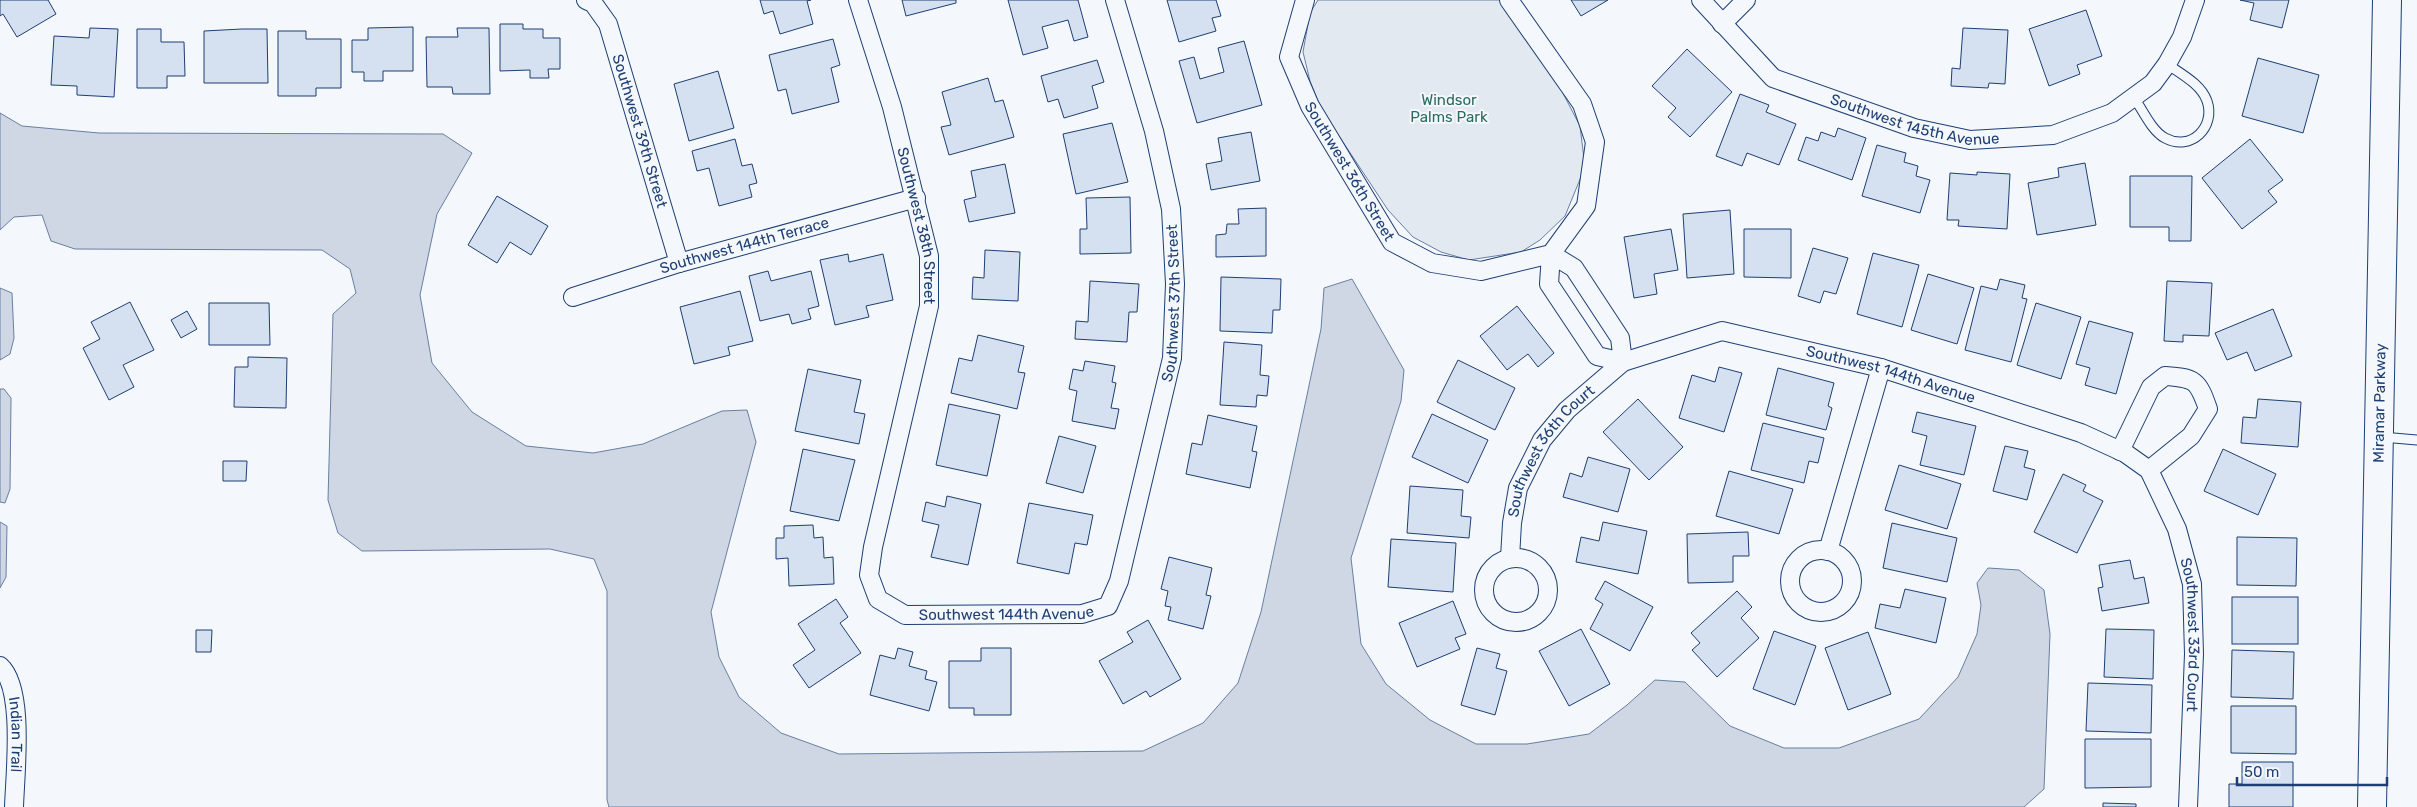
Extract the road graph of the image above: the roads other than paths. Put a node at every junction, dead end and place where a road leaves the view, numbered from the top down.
1 (858, 0) edge
2 (1115, 0) edge
3 (1305, 0) edge
4 (1509, 0) edge
5 (1700, 0) edge
6 (1746, 0) edge
7 (2195, 0) edge
8 (2387, 0) edge
9 (590, 1) edge
10 (1722, 24) junction
11 (2167, 64) junction
12 (2135, 98) junction
13 (916, 198) junction
14 (1551, 254) junction
15 (679, 263) junction
16 (573, 297) dead end
17 (1623, 362) junction
18 (1882, 368) junction
19 (2379, 437) junction
20 (2417, 440) edge
21 (2120, 451) junction
22 (2149, 470) junction
23 (1828, 551) dead end
24 (1510, 558) dead end
25 (878, 599) joint
26 (1108, 606) joint
27 (0, 666) edge
28 (14, 807) edge
29 (2188, 807) edge
30 (2372, 807) edge

1 - 13 street, Southwest 38th Street
2 - 26 street, Southwest 37th Street
3 - 14 street, Southwest 36th Street
4 - 14 street
5 - 10 street, Southwest 145th Avenue
6 - 10 street
7 - 11 street
8 - 19 main road, Miramar Parkway
9 - 15 street, Southwest 39th Street
10 - 12 street, Southwest 145th Avenue
11 - 12 street, Southwest 145th Avenue
11 - 12 lane
13 - 15 street, Southwest 144th Terrace
13 - 25 street, Southwest 38th Street
14 - 17 street
14 - 17 street
15 - 16 street, Southwest 144th Terrace
17 - 18 street, Southwest 144th Avenue
17 - 24 street, Southwest 36th Court
18 - 21 street, Southwest 144th Avenue
18 - 23 street
19 - 20 lane
19 - 30 main road, Miramar Parkway
21 - 22 street, Southwest 144th Avenue
21 - 22 street
22 - 29 street, Southwest 33rd Court
25 - 26 street, Southwest 144th Avenue
27 - 28 street, Indian Trail

